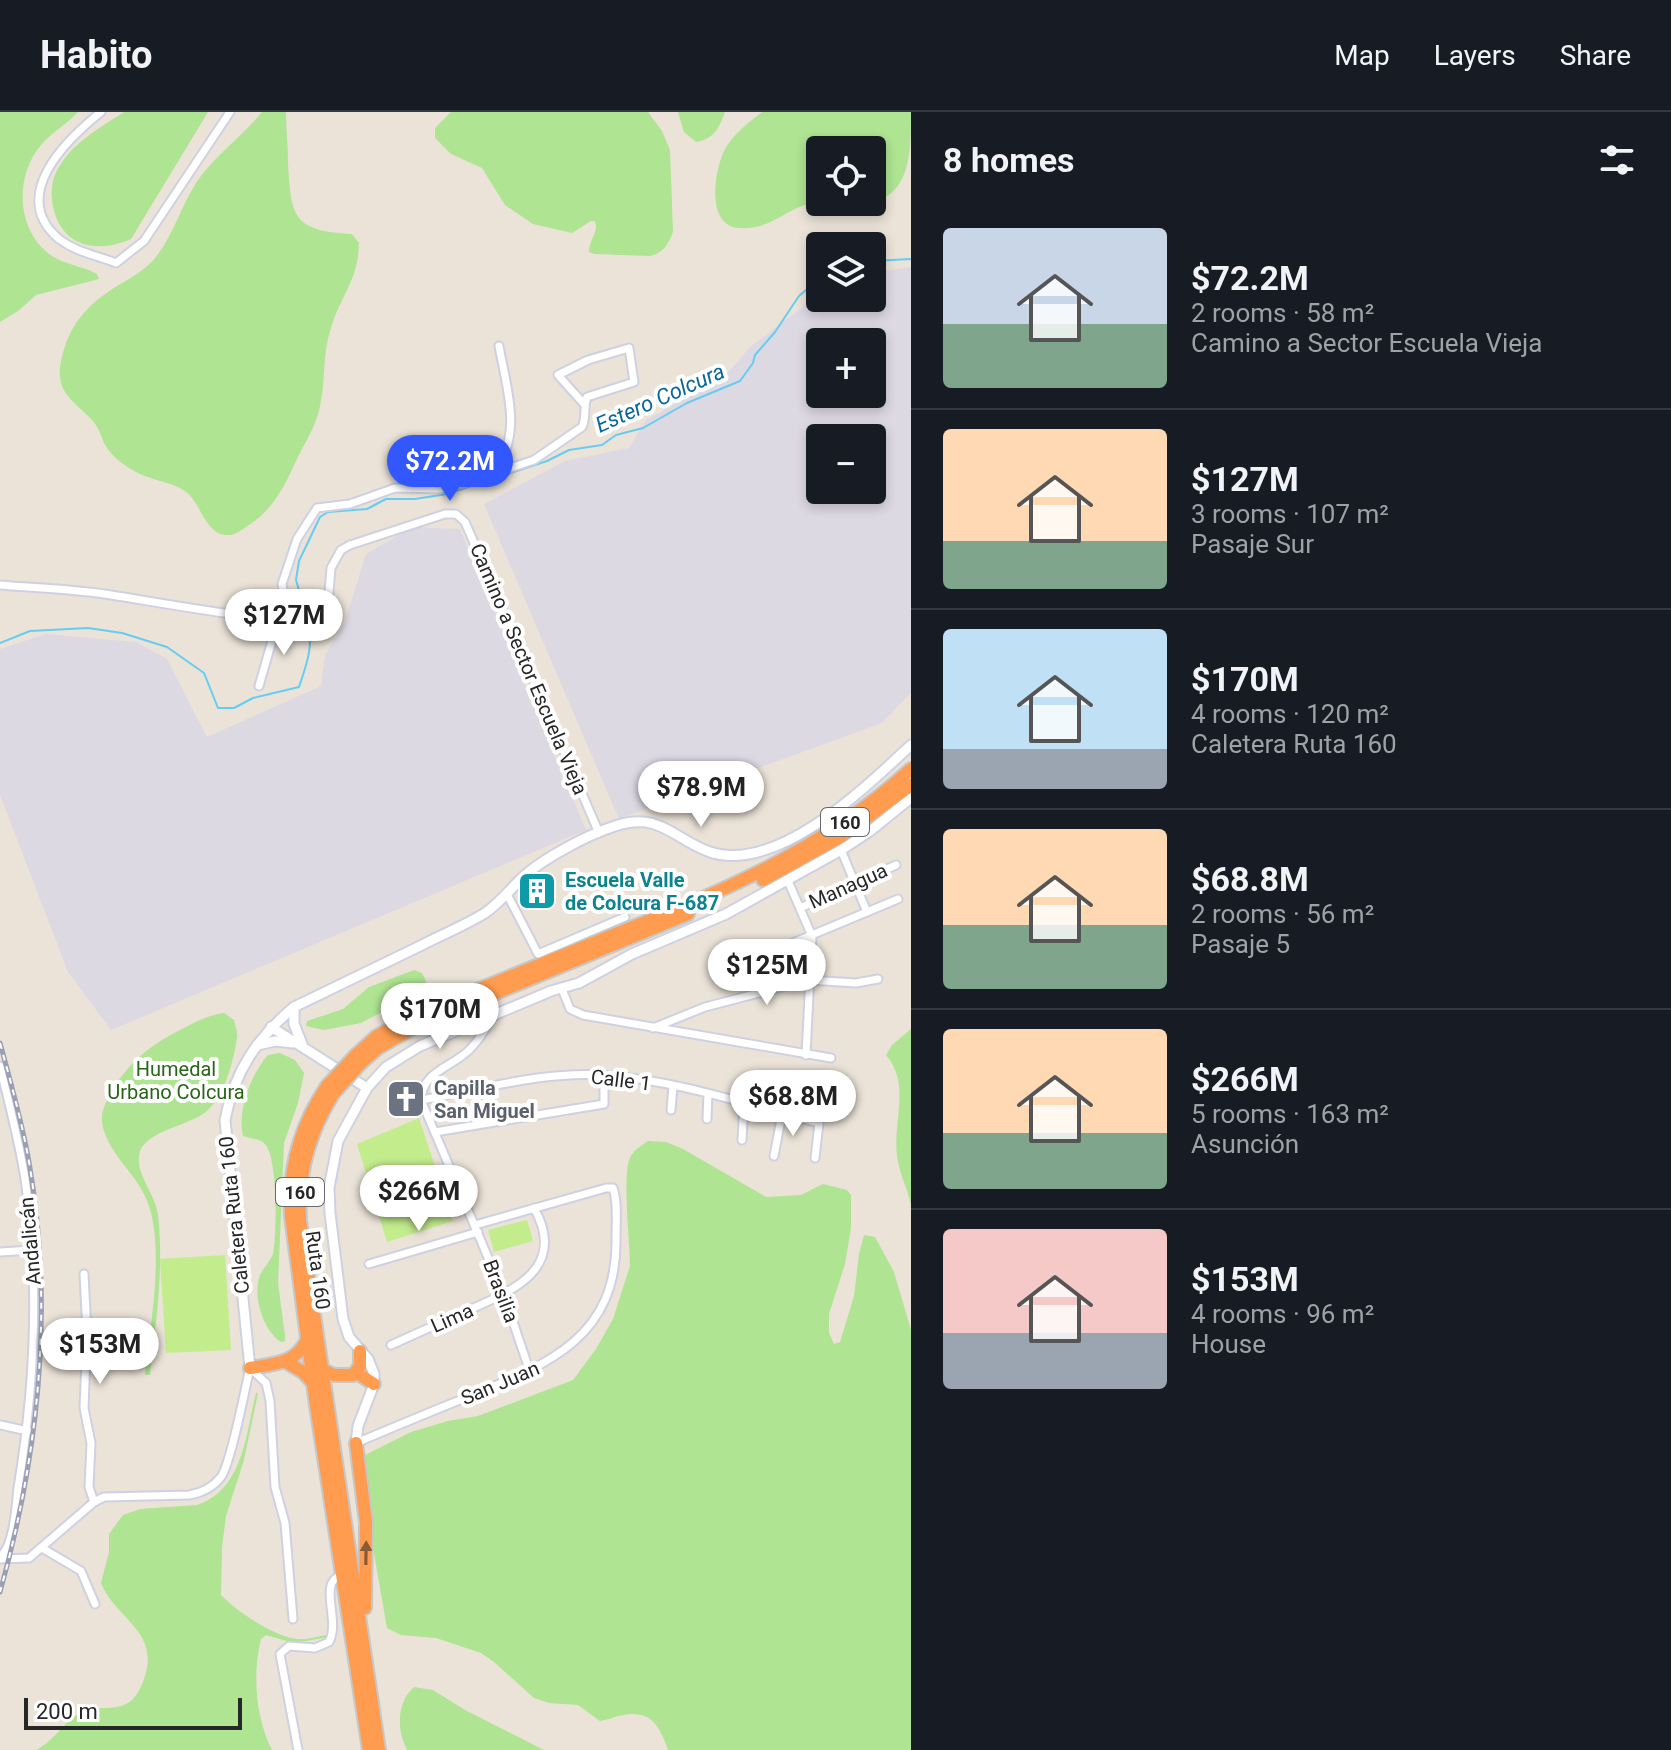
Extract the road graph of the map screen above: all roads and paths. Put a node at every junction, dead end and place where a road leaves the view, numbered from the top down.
1 (101, 112) edge
2 (230, 112) edge
3 (499, 346) dead end
4 (584, 404) junction
5 (493, 475) junction
6 (0, 585) edge
7 (278, 620) junction
8 (289, 620) junction
9 (259, 686) dead end
10 (911, 745) edge
11 (911, 769) edge
12 (911, 785) edge
13 (911, 798) edge
14 (599, 833) junction
15 (841, 850) junction
16 (896, 865) dead end
17 (788, 881) junction
18 (855, 883) junction
19 (507, 894) junction
20 (898, 899) dead end
21 (800, 908) junction
22 (867, 912) junction
23 (625, 917) dead end
24 (812, 936) junction
25 (783, 947) dead end
26 (878, 979) dead end
27 (809, 980) junction
28 (562, 989) junction
29 (294, 1007) junction
30 (495, 1014) junction
31 (271, 1027) junction
32 (651, 1028) junction
33 (255, 1045) junction
34 (304, 1046) junction
35 (806, 1055) junction
36 (361, 1058) junction
37 (831, 1058) dead end
38 (0, 1066) edge
39 (604, 1075) junction
40 (673, 1086) junction
41 (367, 1088) junction
42 (330, 1090) junction
43 (708, 1094) junction
44 (421, 1100) junction
45 (744, 1103) junction
46 (671, 1110) dead end
47 (782, 1114) junction
48 (707, 1119) dead end
49 (435, 1132) junction
50 (742, 1140) dead end
51 (774, 1156) dead end
52 (815, 1158) dead end
53 (534, 1208) junction
54 (476, 1229) junction
55 (32, 1250) junction
56 (0, 1252) edge
57 (369, 1264) dead end
58 (84, 1274) dead end
59 (504, 1295) junction
60 (307, 1340) junction
61 (391, 1345) dead end
62 (360, 1351) junction
63 (286, 1362) junction
64 (250, 1368) junction
65 (323, 1370) junction
66 (530, 1372) junction
67 (357, 1373) junction
68 (313, 1383) junction
69 (374, 1384) junction
70 (0, 1425) edge
71 (28, 1431) junction
72 (356, 1443) junction
73 (94, 1502) junction
74 (42, 1548) junction
75 (0, 1558) edge
76 (342, 1575) junction
77 (95, 1604) dead end
78 (293, 1619) dead end
79 (370, 1687) junction
80 (298, 1750) edge
81 (369, 1750) edge
82 (379, 1750) edge

1 - 2 street
3 - 5 street
4 - 4 street
4 - 5 street
5 - 8 street
6 - 7 street
7 - 8 street
7 - 9 street
8 - 14 street, Camino a Sector Escuela Vieja
10 - 14 street, Caletera Ruta 160
11 - 36 highway, Ruta 160 / 160
12 - 36 highway, Ruta 160 / 160
13 - 15 street
14 - 19 street, Caletera Ruta 160
15 - 17 street
15 - 18 street
16 - 18 street, Managua
17 - 21 street
17 - 28 street
18 - 21 street, Managua
18 - 22 street
19 - 23 street
19 - 29 street, Caletera Ruta 160
20 - 22 street
21 - 24 street
22 - 24 street
24 - 25 street
24 - 27 street
26 - 27 street
27 - 32 street
27 - 35 street
28 - 30 street
28 - 32 street
29 - 31 street, Caletera Ruta 160
29 - 34 street
30 - 41 street
30 - 44 street
31 - 33 street, Caletera Ruta 160
31 - 34 street
32 - 35 street
33 - 34 street
33 - 64 street, Caletera Ruta 160
34 - 41 street
35 - 37 street
36 - 42 highway, Ruta 160 / 160, bridge
38 - 55 street, Andalicán
39 - 40 street, Calle 1
39 - 44 street, Calle 1
39 - 49 street
40 - 43 street, Calle 1
40 - 46 street
41 - 62 street
42 - 60 highway, Ruta 160 / 160
42 - 65 highway, Ruta 160 / 160
43 - 45 street, Calle 1
43 - 48 street
44 - 49 street, Brasilia
45 - 47 street, Calle 1
45 - 50 street
47 - 51 street
47 - 52 street, Calle 1
49 - 54 street, Brasilia
53 - 54 street
53 - 59 street, Lima
53 - 66 street, San Juan
54 - 57 street
54 - 59 street, Brasilia
55 - 56 street
55 - 71 street, Andalicán
58 - 73 street
59 - 61 street, Lima
59 - 66 street, Brasilia
60 - 63 highway
60 - 68 highway, Ruta 160 / 160
62 - 67 highway
62 - 69 street
63 - 64 highway
63 - 68 highway
64 - 73 street
64 - 78 street
65 - 67 highway
65 - 79 highway, Ruta 160 / 160
66 - 72 street, San Juan
67 - 69 highway
68 - 76 highway, Ruta 160 / 160
69 - 72 street
70 - 71 street
71 - 75 street, Andalicán
79 -> 72 highway
73 - 74 street
74 - 75 street
74 - 77 street
76 - 80 street
76 - 81 highway, Ruta 160 / 160
79 - 82 highway, Ruta 160 / 160

